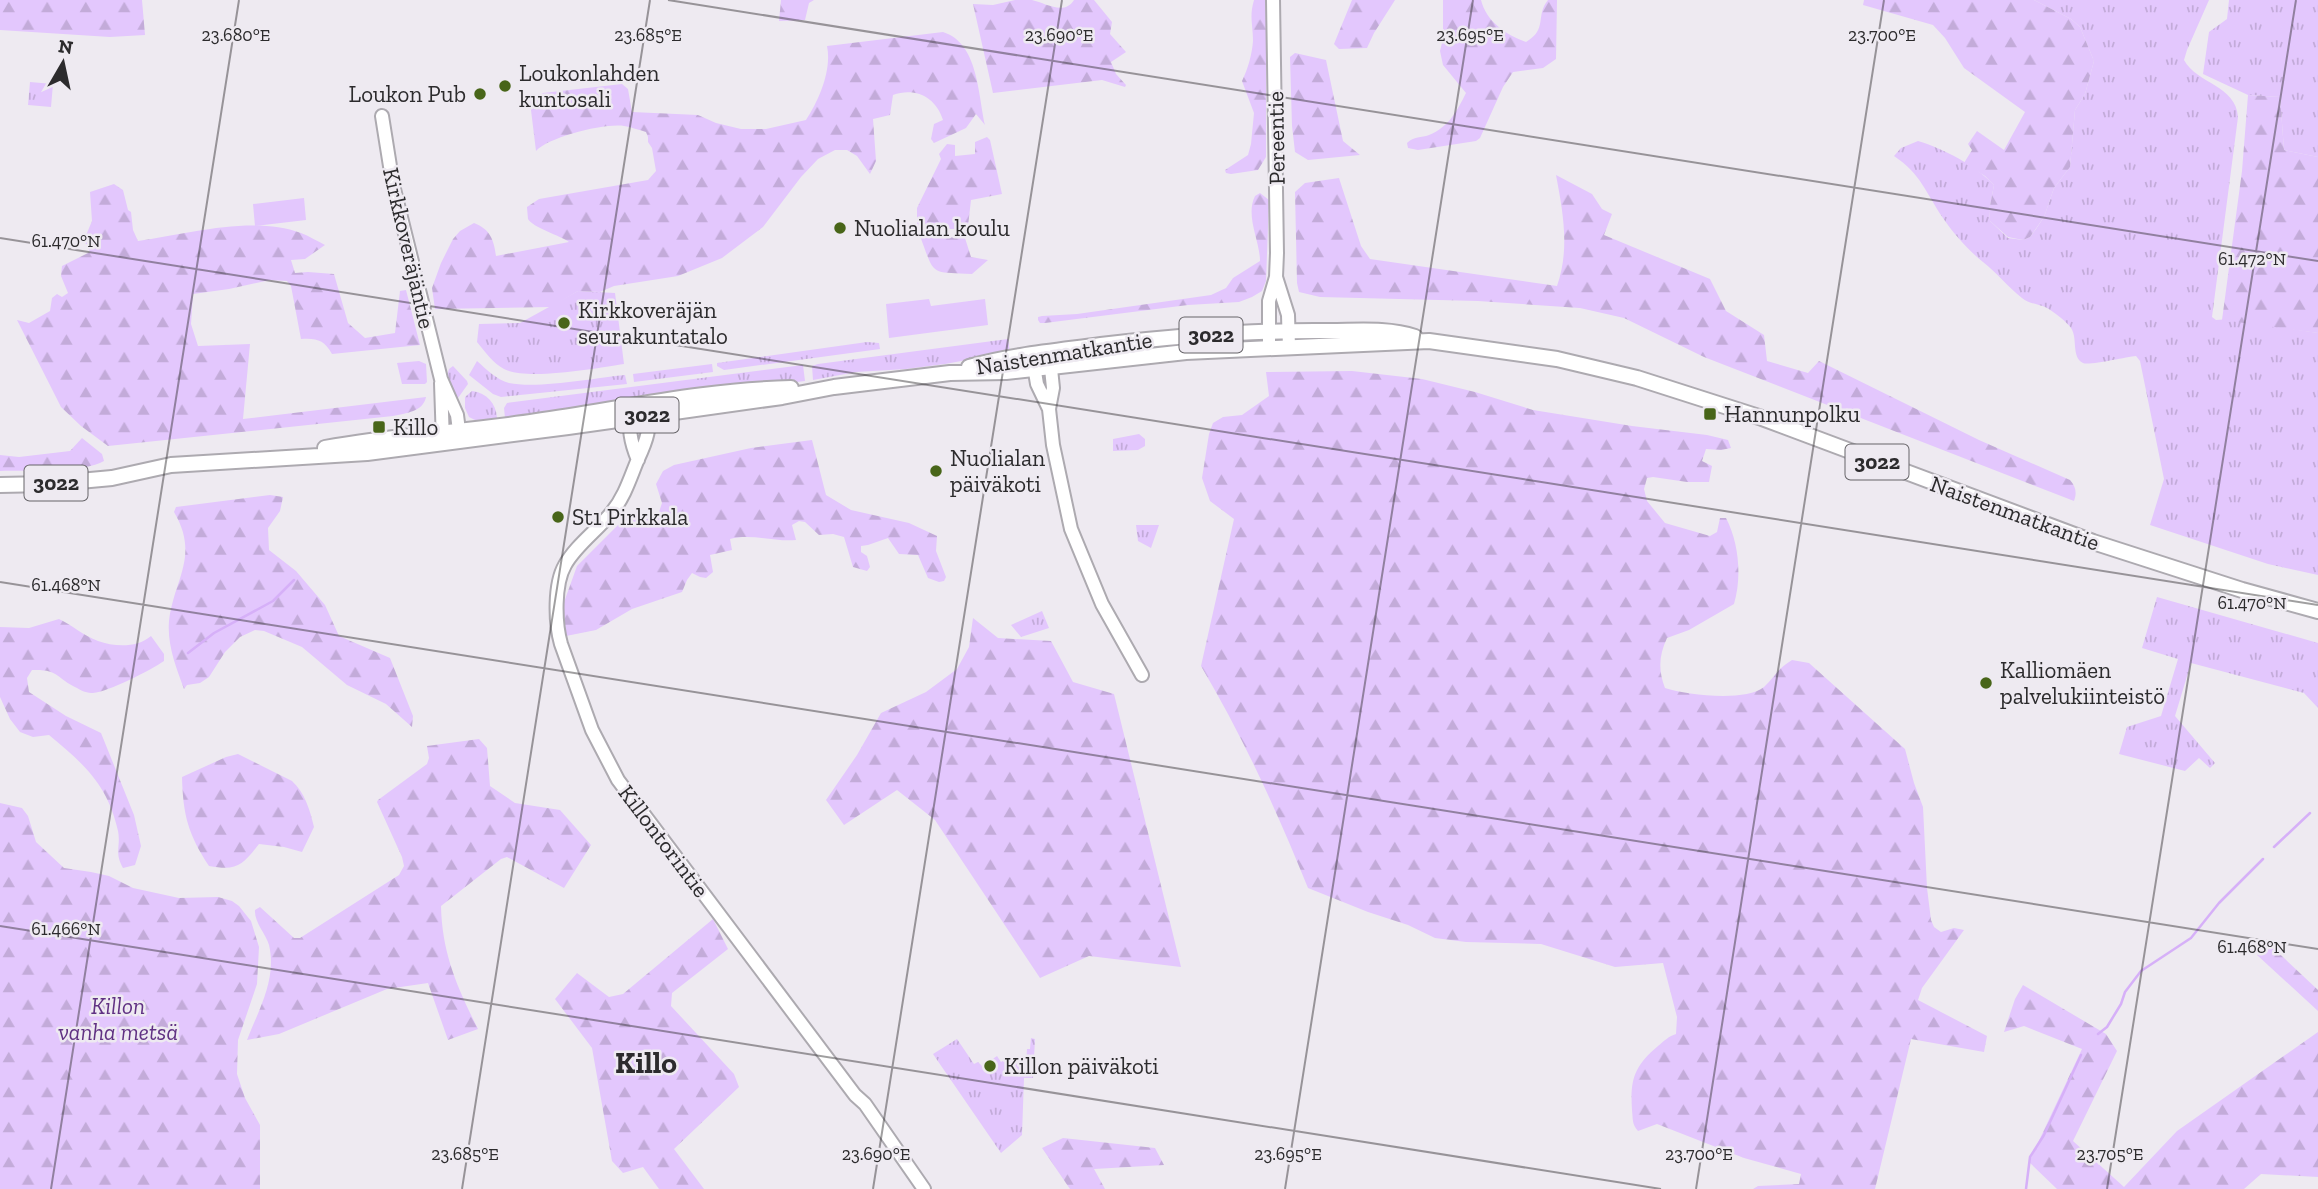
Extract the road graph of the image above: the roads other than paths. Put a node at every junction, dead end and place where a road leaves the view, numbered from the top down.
1 (1273, 0) edge
2 (382, 116) dead end
3 (1276, 277) junction
4 (1288, 330) junction
5 (1269, 331) junction
6 (1429, 341) junction
7 (1289, 347) junction
8 (1269, 348) junction
9 (1050, 359) junction
10 (1033, 362) junction
11 (441, 379) junction
12 (1049, 409) junction
13 (638, 411) junction
14 (460, 435) junction
15 (442, 436) junction
16 (638, 460) junction
17 (0, 485) edge
18 (2318, 611) edge
19 (1142, 676) dead end
20 (924, 1189) edge

1 - 3 street, Pereentie
2 - 11 street, Kirkkoveräjäntie
3 - 4 street, Pereentie
3 - 5 street, Pereentie
4 - 5 main road, Naistenmatkantie / 3022
4 - 6 main road, Naistenmatkantie / 3022
4 - 7 street, Pereentie
5 - 8 street, Pereentie
5 - 9 main road, Naistenmatkantie / 3022
6 - 7 main road, Naistenmatkantie / 3022
6 - 18 main road, Naistenmatkantie / 3022
7 - 8 main road, Naistenmatkantie / 3022
8 - 9 main road, Naistenmatkantie / 3022
9 - 10 main road, Naistenmatkantie / 3022
9 - 12 street
10 - 12 street
10 - 13 main road, Naistenmatkantie / 3022
11 - 14 street, Kirkkoveräjäntie
11 - 15 street, Kirkkoveräjäntie
12 - 19 street
13 - 14 main road, Naistenmatkantie / 3022
13 - 16 street
13 - 16 street, Killontorintie
14 - 15 main road, Naistenmatkantie / 3022
15 - 17 main road, Naistenmatkantie / 3022
16 - 20 street, Killontorintie

